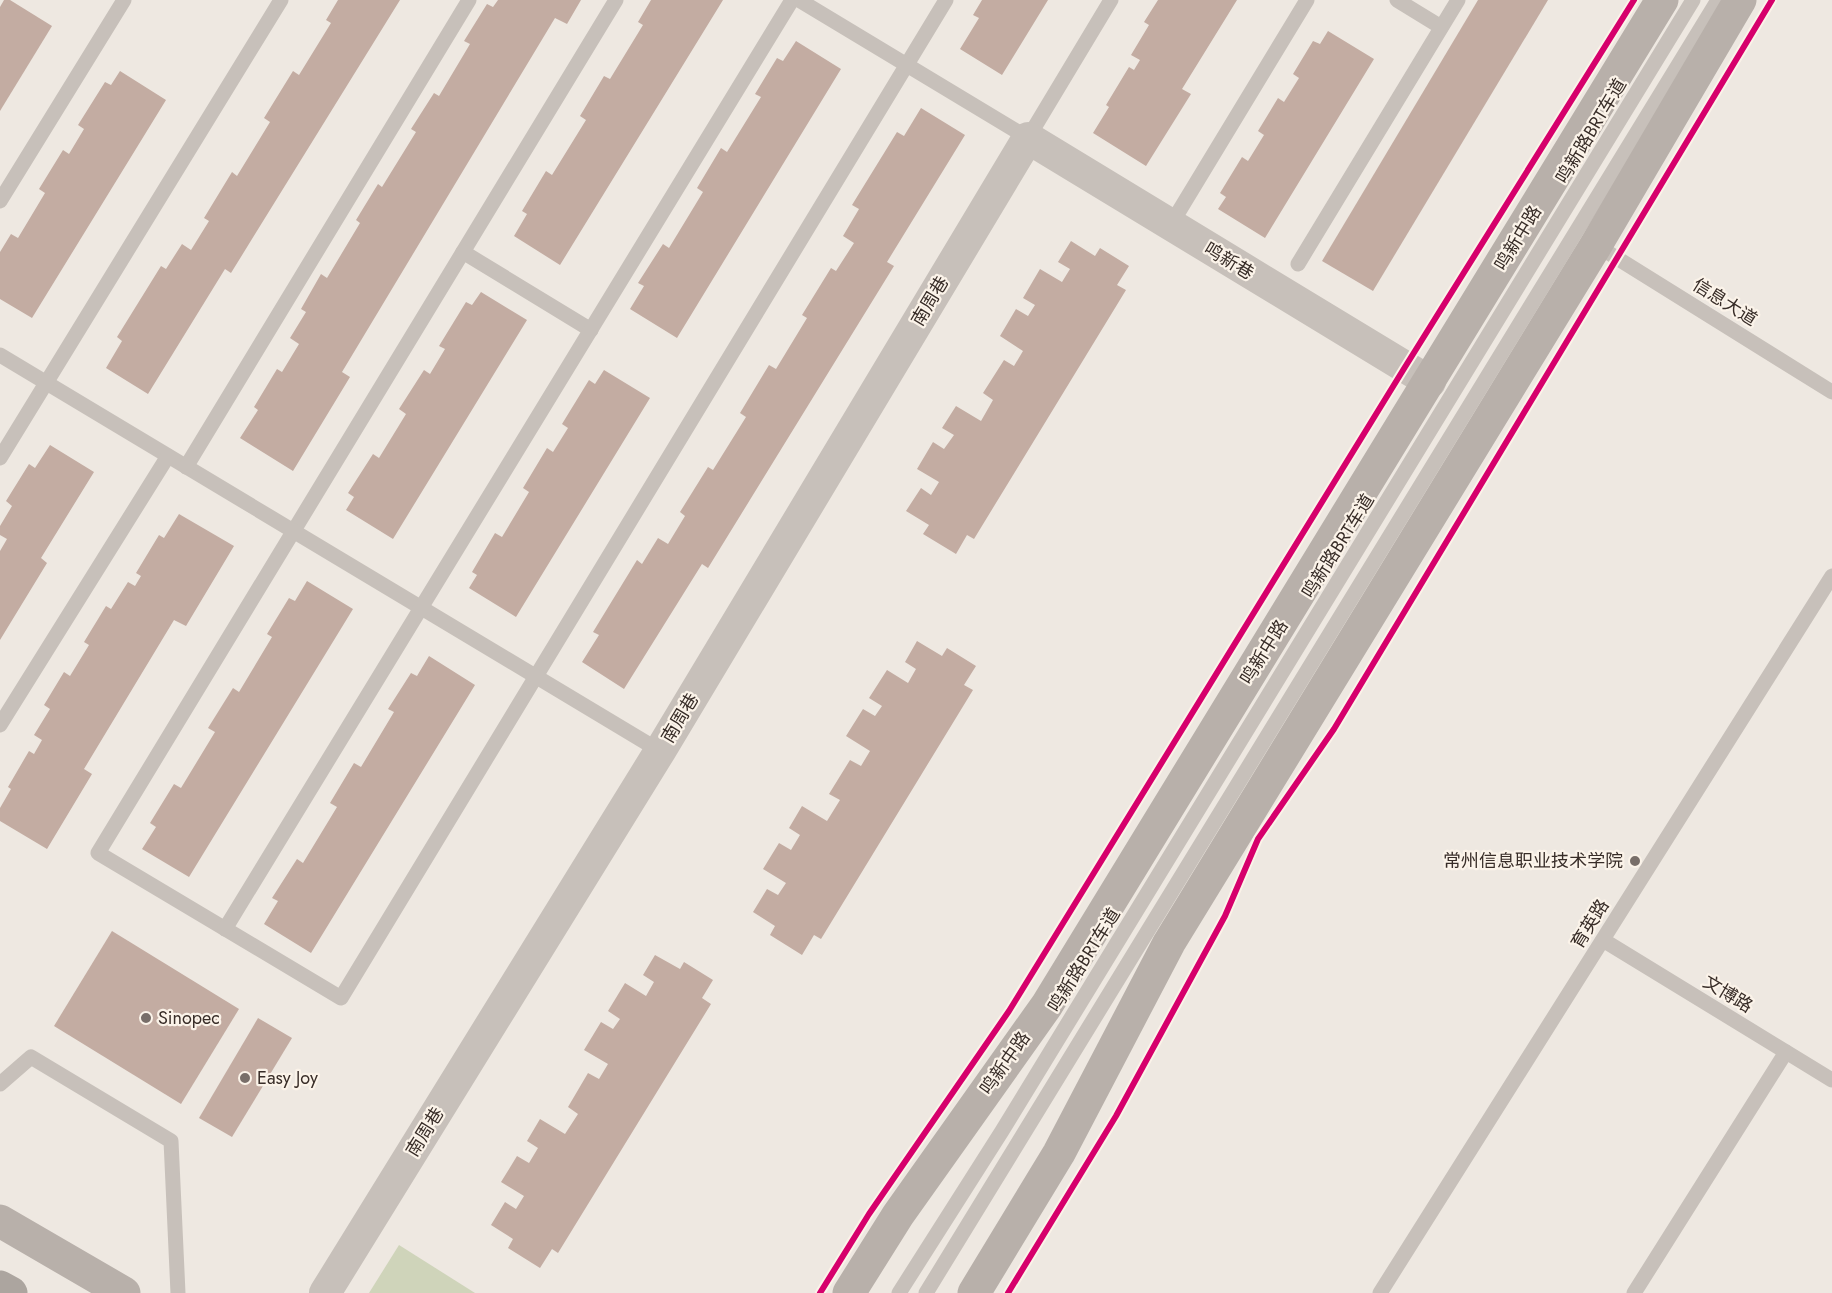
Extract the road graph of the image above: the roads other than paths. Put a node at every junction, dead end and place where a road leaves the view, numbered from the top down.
1 (124, 0) edge
2 (281, 0) edge
3 (469, 0) edge
4 (616, 0) edge
5 (792, 0) edge
6 (800, 0) edge
7 (946, 0) edge
8 (1111, 0) edge
9 (1307, 0) edge
10 (1397, 0) edge
11 (1458, 0) edge
12 (1662, 0) edge
13 (1693, 0) edge
14 (1718, 0) edge
15 (1740, 0) edge
16 (1441, 27) junction
17 (907, 65) junction
18 (1028, 138) junction
19 (0, 201) edge
20 (1170, 226) junction
21 (1596, 245) junction
22 (463, 252) junction
23 (1298, 264) dead end
24 (591, 330) junction
25 (0, 355) edge
26 (46, 382) junction
27 (1430, 382) junction
28 (1832, 392) edge
29 (168, 456) junction
30 (0, 458) edge
31 (186, 467) junction
32 (293, 531) junction
33 (1832, 576) edge
34 (421, 609) junction
35 (536, 676) junction
36 (0, 725) edge
37 (660, 751) junction
38 (225, 929) junction
39 (1603, 940) junction
40 (1786, 1052) junction
41 (1832, 1080) edge
42 (0, 1084) edge
43 (0, 1221) edge
44 (0, 1287) edge
45 (11, 1293) edge
46 (124, 1293) edge
47 (178, 1293) edge
48 (326, 1293) edge
49 (849, 1293) edge
50 (899, 1293) edge
51 (926, 1293) edge
52 (975, 1293) edge
53 (1380, 1293) edge
54 (1634, 1293) edge

1 - 19 lane
2 - 26 lane
3 - 31 lane
4 - 22 lane
5 - 24 lane
6 - 17 lane
7 - 17 lane
8 - 18 lane
9 - 20 lane
10 - 16 lane
11 - 16 lane
12 - 27 main road, 鸣新中路
13 - 50 lane, 鸣新路BRT车道
14 - 51 lane
15 - 21 main road
16 - 23 lane
17 - 18 lane
17 - 35 lane
18 - 20 street, 鸣新巷
18 - 37 street, 南周巷
20 - 27 street, 鸣新巷
21 - 28 lane, 信息大道
21 - 52 main road
22 - 24 lane
22 - 32 lane
24 - 34 lane
25 - 26 lane
26 - 29 lane
26 - 30 lane
27 - 49 main road, 鸣新中路
29 - 31 lane
29 - 36 lane
31 - 32 lane
32 - 34 lane
32 - 38 lane
33 - 39 lane, 育英路
34 - 35 lane
34 - 38 lane
35 - 37 lane
35 - 38 lane
37 - 48 street, 南周巷
39 - 40 lane, 文博路
39 - 53 lane, 育英路
40 - 41 lane, 文博路
40 - 54 lane
42 - 47 lane
43 - 46 main road
44 - 45 main road

